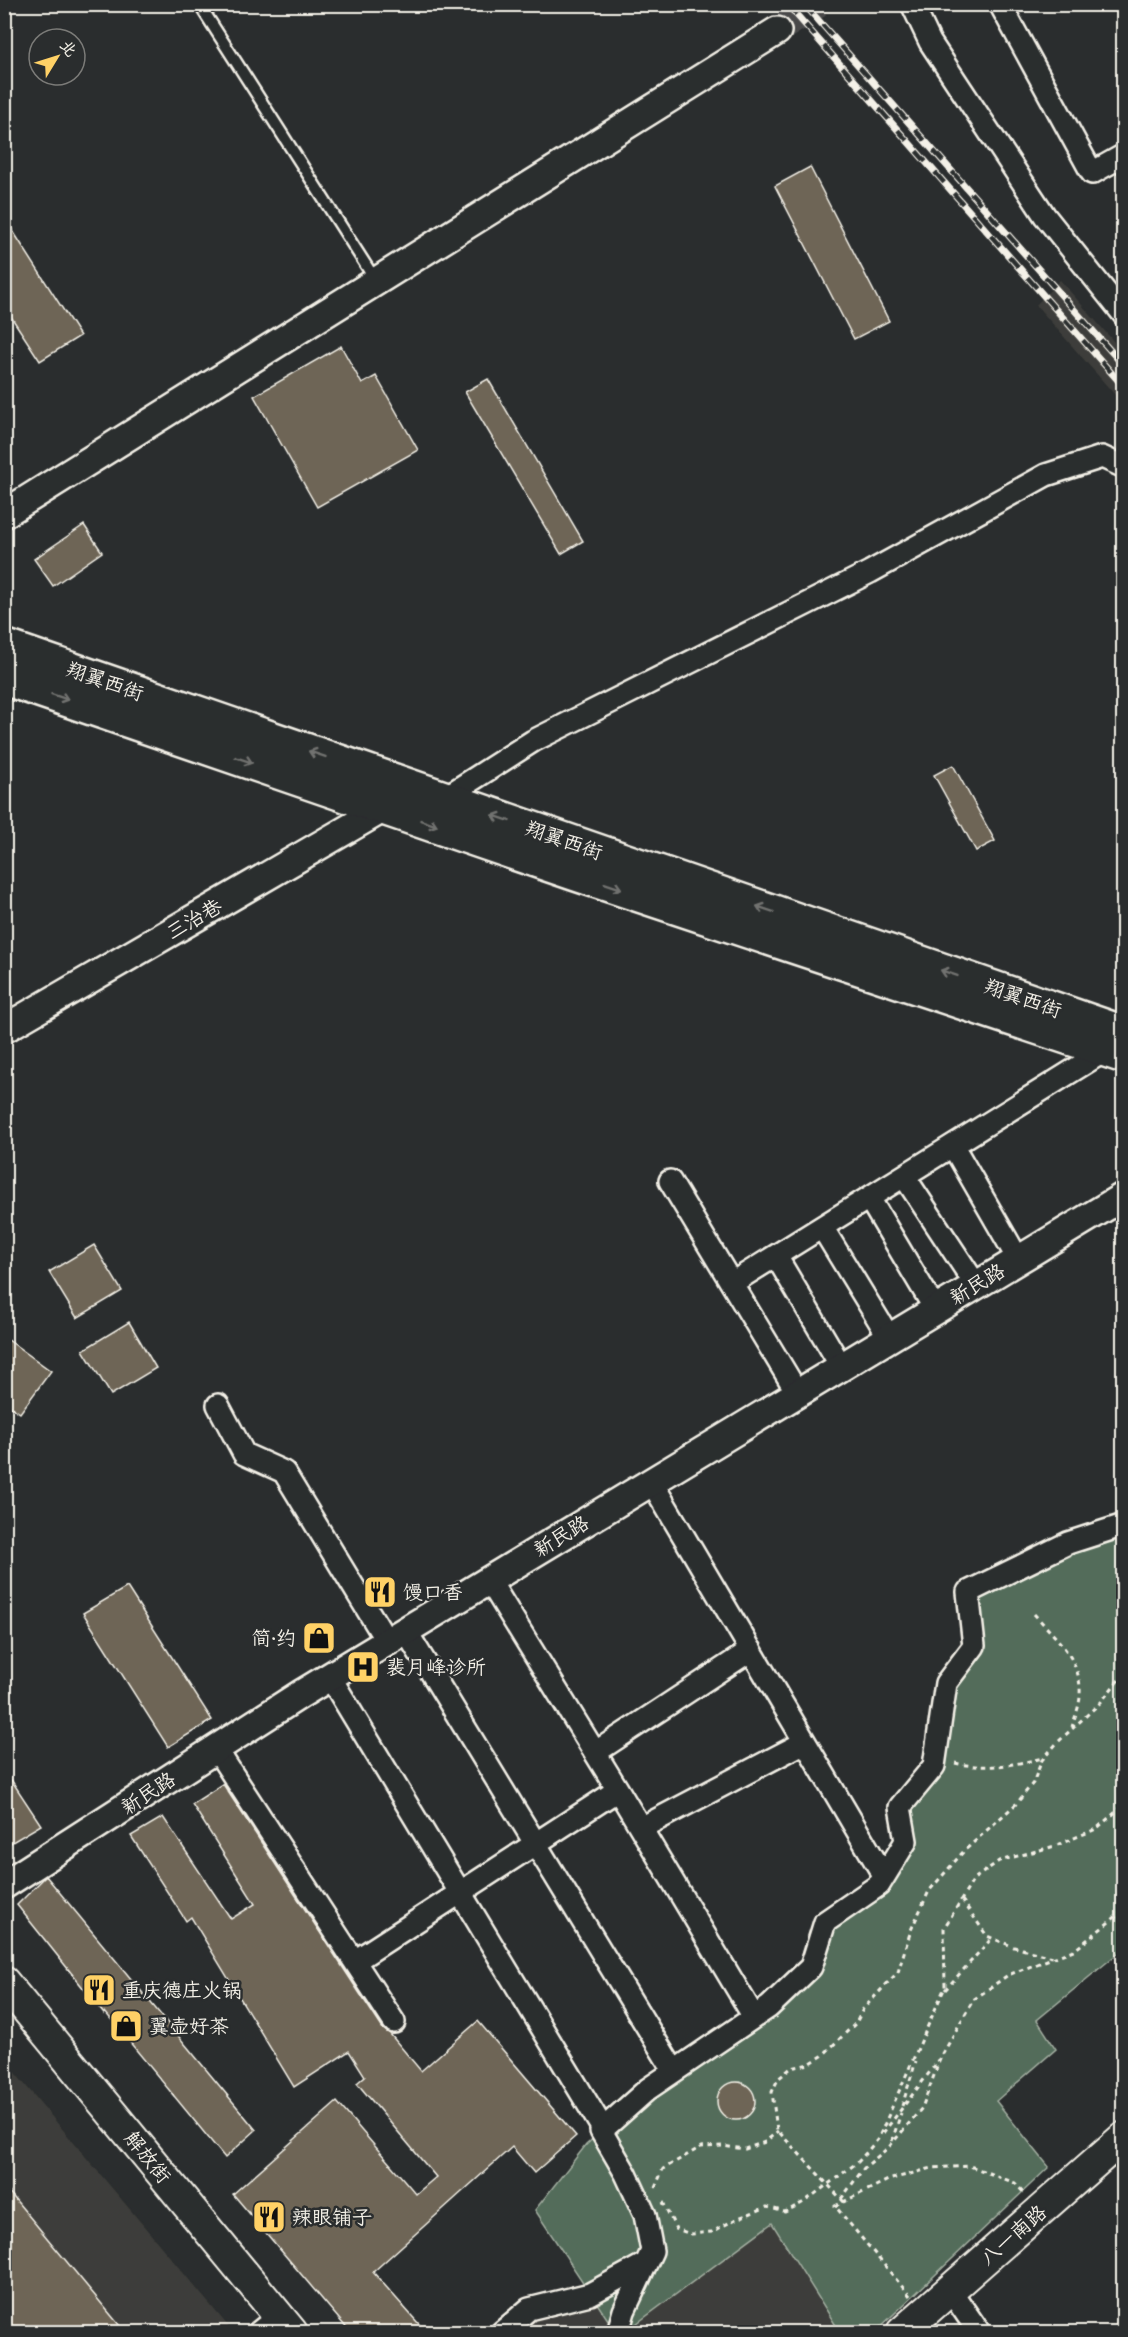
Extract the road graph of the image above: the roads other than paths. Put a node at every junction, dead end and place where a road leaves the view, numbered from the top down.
1 (199, 4) edge
2 (912, 4) edge
3 (1000, 4) edge
4 (777, 31) tunnel mouth
5 (1124, 155) edge
6 (376, 282) junction
7 (1124, 315) edge
8 (1124, 467) edge
9 (4, 514) edge
10 (4, 646) edge
11 (4, 678) edge
12 (444, 798) junction
13 (384, 808) junction
14 (4, 1029) edge
15 (1118, 1047) edge
16 (953, 1146) junction
17 (904, 1176) junction
18 (670, 1181) dead end
19 (1124, 1196) edge
20 (869, 1198) junction
21 (822, 1227) junction
22 (776, 1256) junction
23 (1018, 1259) junction
24 (732, 1283) junction
25 (976, 1285) junction
26 (935, 1310) junction
27 (889, 1337) junction
28 (841, 1366) junction
29 (797, 1392) junction
30 (218, 1405) dead end
31 (651, 1481) junction
32 (1124, 1525) edge
33 (489, 1580) junction
34 (397, 1636) junction
35 (751, 1650) junction
36 (330, 1677) junction
37 (805, 1742) junction
38 (216, 1749) junction
39 (596, 1752) junction
40 (618, 1790) junction
41 (641, 1828) junction
42 (535, 1844) junction
43 (884, 1876) junction
44 (4, 1885) edge
45 (459, 1893) junction
46 (355, 1961) junction
47 (4, 1982) edge
48 (4, 2007) edge
49 (754, 2017) junction
50 (394, 2022) dead end
51 (674, 2071) junction
52 (603, 2129) junction
53 (1121, 2151) edge
54 (645, 2264) junction
55 (954, 2295) junction
56 (916, 2326) edge
57 (274, 2328) edge
58 (502, 2332) edge
59 (618, 2332) edge
60 (979, 2332) edge

1 - 6 lane
2 - 7 street
3 - 5 street
4 - 6 street
6 - 9 street
8 - 12 street
12 -> 10 main road, 翔翼西街
11 -> 13 main road, 翔翼西街
15 -> 12 main road, 翔翼西街
13 - 14 street, 三治巷
13 -> 15 main road, 翔翼西街
15 - 16 street
16 - 17 street
16 - 23 street
17 - 20 street
17 - 25 street
18 - 24 street
19 - 23 street, 新民路
20 - 21 street
20 - 26 street
21 - 22 street
21 - 27 street
22 - 24 street
22 - 28 street
23 - 25 street, 新民路
24 - 29 street
25 - 26 street, 新民路
26 - 27 street, 新民路
27 - 28 street, 新民路
28 - 29 street, 新民路
29 - 31 street, 新民路
30 - 34 street
31 - 33 street, 新民路
31 - 35 street
32 - 43 street
33 - 34 street, 新民路
33 - 39 street
34 - 36 street, 新民路
34 - 42 street
35 - 37 street
35 - 39 street
36 - 38 street, 新民路
36 - 45 street
37 - 41 street
37 - 43 street
38 - 44 street, 新民路
38 - 46 street
39 - 40 street
40 - 41 street
40 - 42 street
41 - 49 street
42 - 45 street
42 - 51 street
43 - 49 street
45 - 46 street
45 - 52 street
46 - 50 street
47 - 57 main road, 解放街
48 - 57 main road
49 - 51 street
51 - 52 street
52 - 54 street
53 - 55 main road, 八一南路
53 - 55 main road, 八一南路
54 - 58 street
54 - 59 street
55 - 56 main road, 八一南路
55 - 60 street

